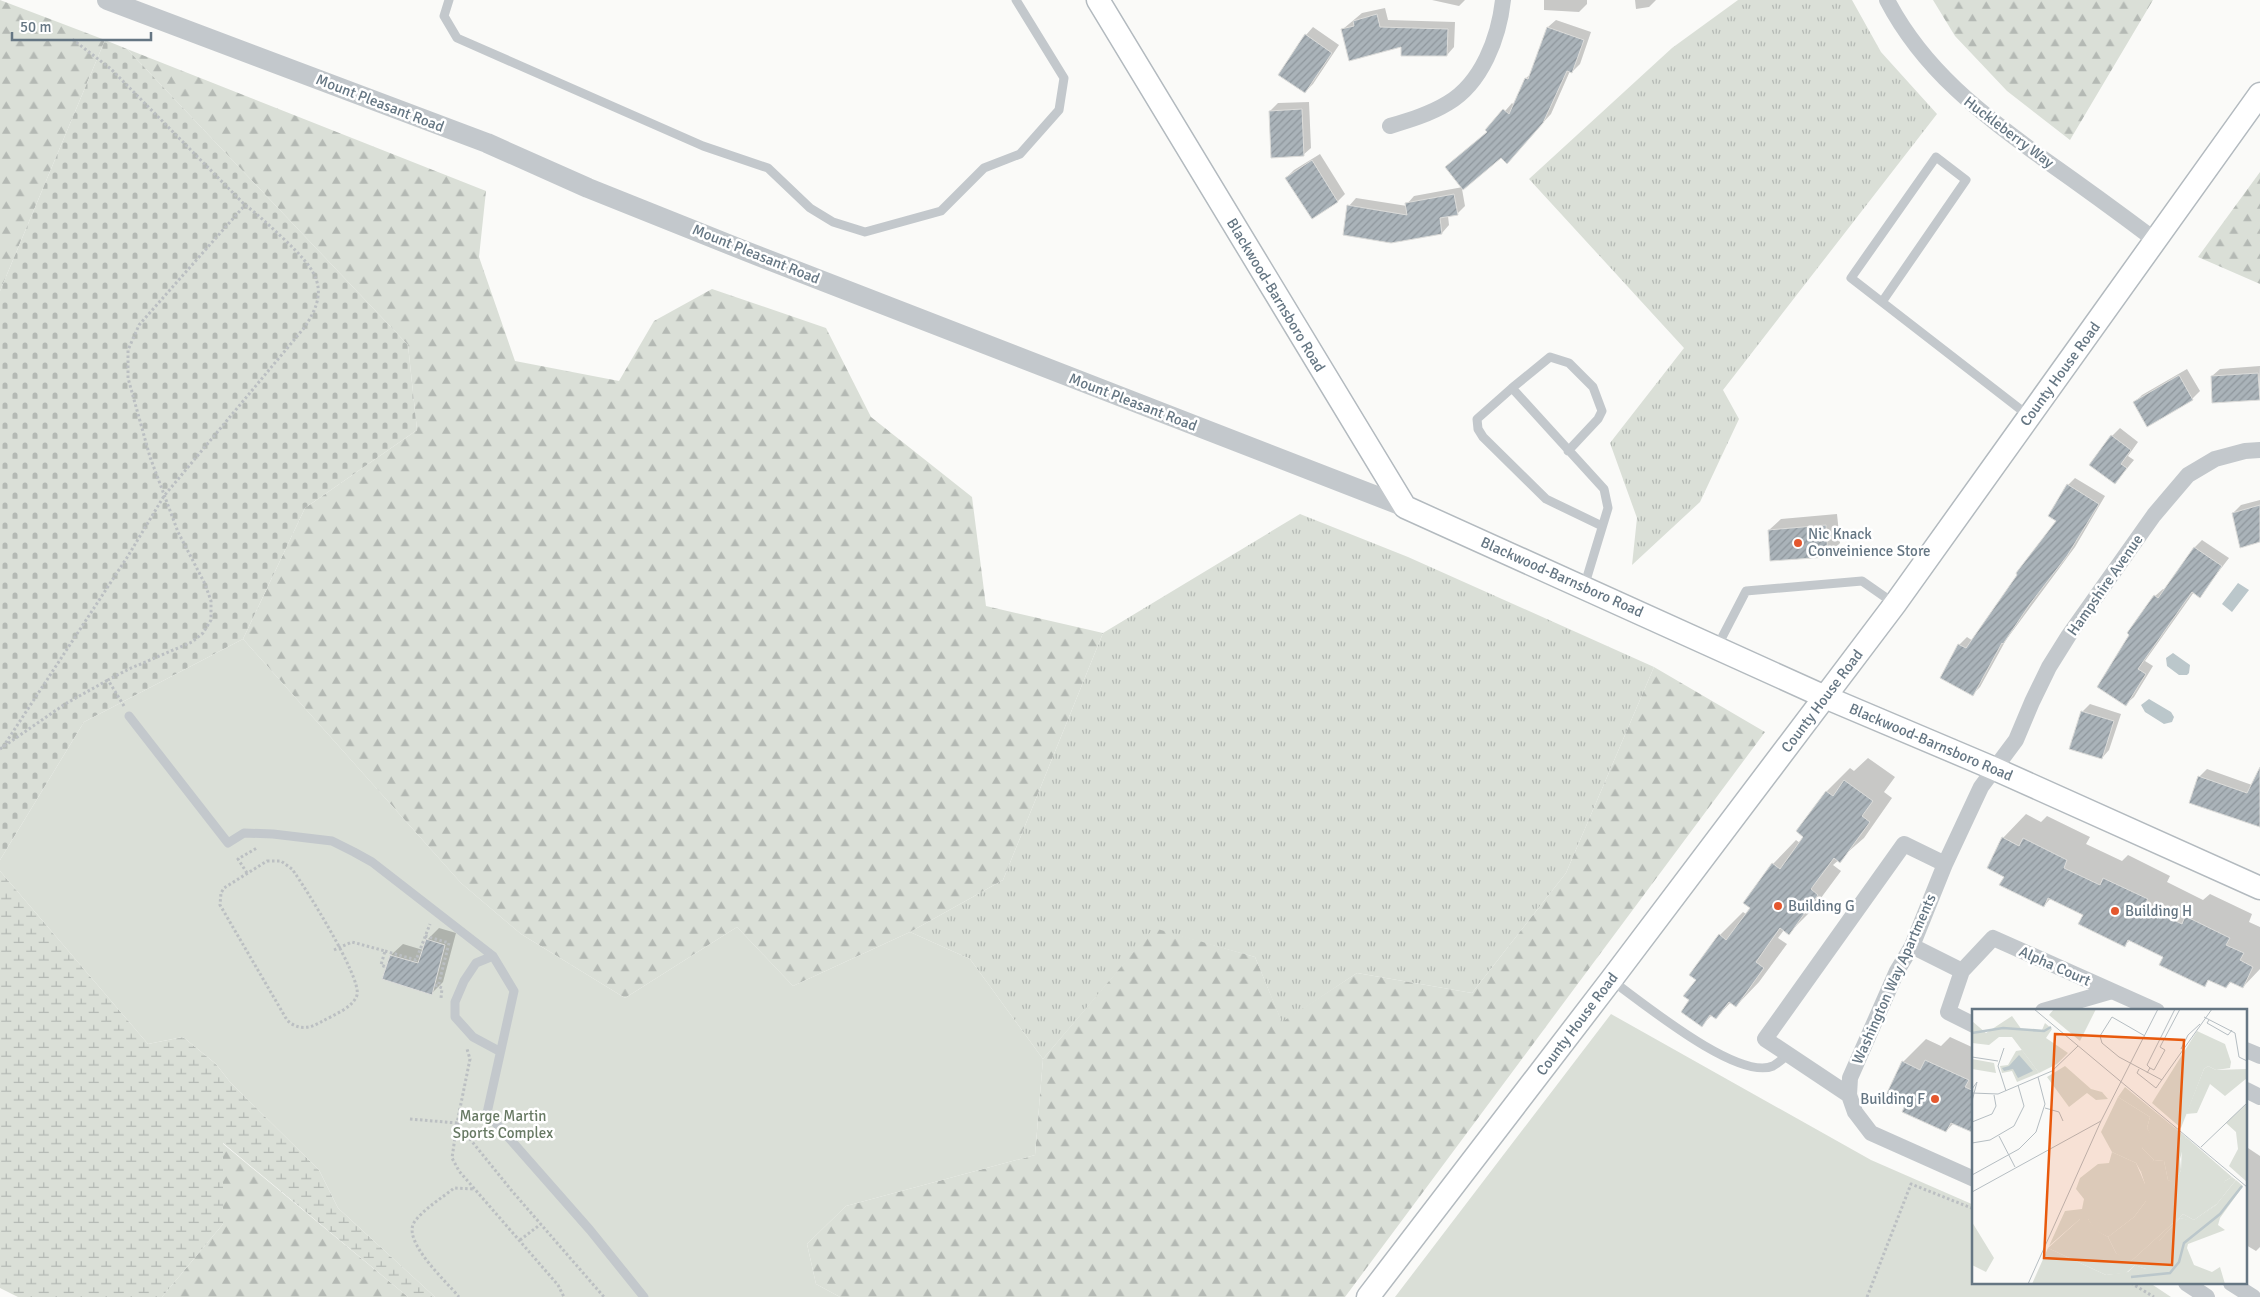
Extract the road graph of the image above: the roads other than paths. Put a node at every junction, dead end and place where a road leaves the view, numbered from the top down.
1 (107, 0) edge
2 (448, 0) edge
3 (1016, 0) edge
4 (1098, 0) edge
5 (1503, 0) edge
6 (1887, 0) edge
7 (2260, 94) edge
8 (1390, 126) dead end
9 (2156, 240) junction
10 (1882, 302) junction
11 (1512, 388) junction
12 (2029, 417) junction
13 (1568, 450) junction
14 (2260, 450) edge
15 (1404, 507) junction
16 (1602, 526) junction
17 (1584, 587) junction
18 (1896, 604) junction
19 (1717, 647) junction
20 (1825, 697) junction
21 (129, 716) road end
22 (1994, 769) junction
23 (1945, 864) junction
24 (2260, 888) edge
25 (1912, 946) junction
26 (493, 956) junction
27 (1962, 971) junction
28 (1612, 980) junction
29 (2112, 991) junction
30 (2051, 1009) edge
31 (2153, 1009) edge
32 (1972, 1023) edge
33 (500, 1051) junction
34 (2248, 1051) edge
35 (1788, 1054) junction
36 (2260, 1056) edge
37 (2248, 1091) edge
38 (1849, 1095) junction
39 (2260, 1096) edge
40 (1972, 1178) edge
41 (2188, 1284) edge
42 (2233, 1284) edge
43 (644, 1297) edge
44 (1368, 1297) edge
45 (2208, 1297) edge
46 (2253, 1297) edge

1 - 15 street, Mount Pleasant Road
2 - 3 lane
4 - 15 main road, Blackwood-Barnsboro Road
5 - 8 street
6 - 9 street, Huckleberry Way
7 - 9 main road, County House Road
9 - 12 main road, County House Road
10 - 10 lane
10 - 12 lane
11 - 13 lane
11 - 13 lane
11 - 16 lane
12 - 18 main road, County House Road
13 - 16 lane
14 - 22 street, Hampshire Avenue
15 - 17 main road, Blackwood-Barnsboro Road
16 - 17 lane
17 - 19 main road, Blackwood-Barnsboro Road
18 - 19 lane
18 - 20 main road, County House Road
19 - 20 main road, Blackwood-Barnsboro Road
20 - 22 main road, Blackwood-Barnsboro Road
20 - 28 main road, County House Road
21 - 26 lane
22 - 23 street, Washington Way Apartments
22 - 24 main road, Blackwood-Barnsboro Road
23 - 25 street, Washington Way Apartments
23 - 35 street
25 - 27 street
25 - 38 street, Washington Way Apartments
26 - 33 lane
26 - 33 lane
27 - 29 street, Alpha Court
27 - 32 street
28 - 35 lane
28 - 44 main road, County House Road
29 - 30 street
29 - 31 street, Alpha Court
33 - 43 lane
34 - 36 street
35 - 38 street
37 - 39 street
38 - 40 street
41 - 45 street
42 - 46 street

